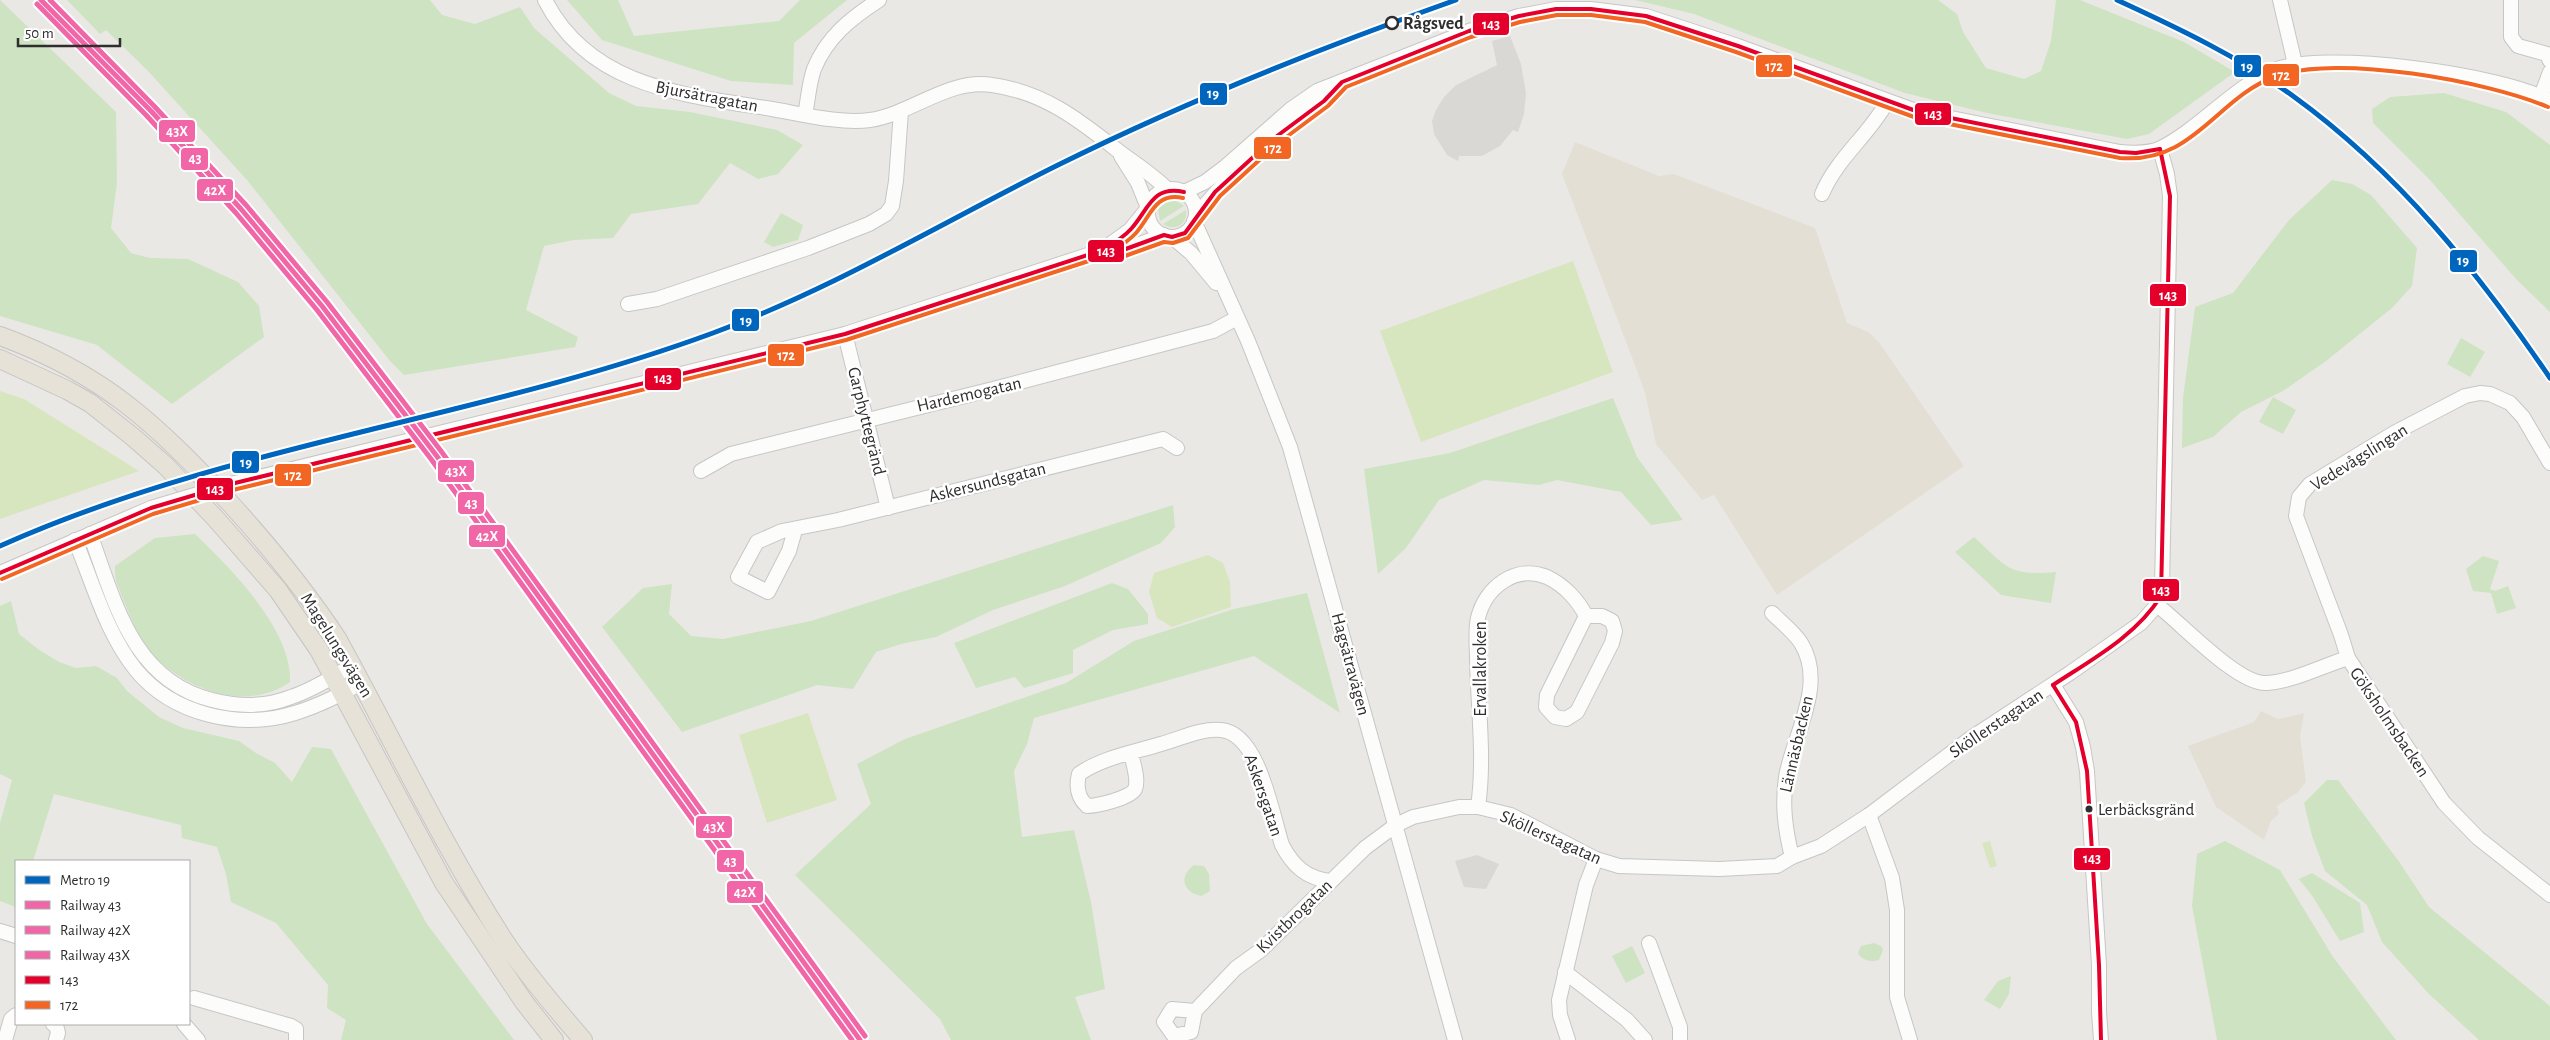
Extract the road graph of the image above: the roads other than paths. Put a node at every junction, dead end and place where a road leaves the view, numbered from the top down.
1 (545, 0) edge
2 (879, 0) edge
3 (2280, 0) edge
4 (2511, 0) edge
5 (2550, 61) edge
6 (2295, 64) junction
7 (2550, 72) edge
8 (1342, 82) junction
9 (2545, 98) edge
10 (1887, 102) junction
11 (901, 111) junction
12 (805, 115) junction
13 (2160, 149) junction
14 (1117, 150) junction
15 (1167, 189) junction
16 (1184, 192) junction
17 (1822, 194) dead end
18 (1148, 208) junction
19 (1195, 219) junction
20 (1168, 236) junction
21 (1100, 252) junction
22 (1226, 296) junction
23 (628, 304) dead end
24 (1237, 318) junction
25 (845, 334) junction
26 (0, 336) edge
27 (0, 359) edge
28 (866, 419) junction
29 (1177, 448) dead end
30 (2550, 463) edge
31 (701, 471) dead end
32 (888, 508) junction
33 (795, 530) junction
34 (90, 534) junction
35 (75, 540) junction
36 (0, 573) edge
37 (2157, 605) junction
38 (1772, 613) dead end
39 (1586, 616) junction
40 (2348, 658) junction
41 (352, 666) junction
42 (332, 676) junction
43 (361, 683) junction
44 (2053, 685) junction
45 (342, 693) junction
46 (1131, 753) junction
47 (1478, 807) junction
48 (1869, 815) junction
49 (1396, 825) junction
50 (1792, 857) junction
51 (1596, 859) junction
52 (1330, 881) junction
53 (2550, 895) edge
54 (0, 931) edge
55 (15, 936) edge
56 (1649, 943) dead end
57 (1565, 972) junction
58 (194, 998) dead end
59 (1195, 1011) dead end
60 (15, 1016) edge
61 (56, 1025) edge
62 (185, 1025) edge
63 (5, 1040) edge
64 (56, 1040) edge
65 (198, 1040) edge
66 (296, 1040) edge
67 (554, 1040) edge
68 (583, 1040) edge
69 (1455, 1040) edge
70 (1568, 1040) edge
71 (1645, 1040) edge
72 (1680, 1040) edge
73 (1910, 1040) edge
74 (2101, 1040) edge

1 - 12 street, Bjursätragatan
2 - 12 street
3 - 6 street
4 - 5 street
6 - 9 street
6 - 13 street
7 - 9 street
8 - 10 street
8 - 16 street
8 - 19 street
10 - 13 street
10 - 17 street
11 - 12 street, Bjursätragatan
11 - 14 street, Bjursätragatan
11 - 23 street
13 - 37 street
14 - 15 street, Bjursätragatan
14 - 18 street, Bjursätragatan
15 - 16 street
15 - 18 street
16 - 19 street
18 - 20 street
18 - 21 street
19 - 20 street
19 - 22 street, Hagsätravägen
20 - 21 street
20 - 22 street, Hagsätravägen
21 - 25 street
22 - 24 street, Hagsätravägen
24 - 28 street, Hardemogatan
24 - 49 street, Hagsätravägen
25 - 28 street, Garphyttegränd
25 - 34 street, bridge
26 - 41 main road, Magelungsvägen
27 - 42 main road, Magelungsvägen
28 - 31 street, Hardemogatan
28 - 32 street, Garphyttegränd
29 - 32 street, Askersundsgatan
30 - 40 street, Vedevågslingan
32 - 33 street, Askersundsgatan
33 - 33 street, Askersundsgatan
34 - 35 street
34 - 42 street
35 - 36 street
35 - 45 street
37 - 40 street, Göksholmsbacken
37 - 44 street, Sköllerstagatan
38 - 50 street, Lännäsbacken
39 - 39 street
39 - 47 street, Ervallakroken
40 - 53 street, Göksholmsbacken
41 - 42 street
41 - 43 main road, Magelungsvägen
42 - 45 main road, Magelungsvägen
43 - 45 street
43 - 68 main road, Magelungsvägen
44 - 48 street, Sköllerstagatan
44 - 74 street
45 - 67 main road, Magelungsvägen
46 - 46 street, Askersgatan
46 - 52 street, Askersgatan
47 - 49 street, Sköllerstagatan
47 - 51 street, Sköllerstagatan
48 - 50 street, Sköllerstagatan
48 - 73 street
49 - 52 street, Kvistbrogatan
49 - 69 street, Hagsätravägen
50 - 51 street, Sköllerstagatan
51 - 57 street
52 - 59 street, Kvistbrogatan
54 - 55 street
56 - 72 street
57 - 70 street
57 - 71 street
58 - 66 street
60 - 63 street
61 - 64 street
62 - 65 street

